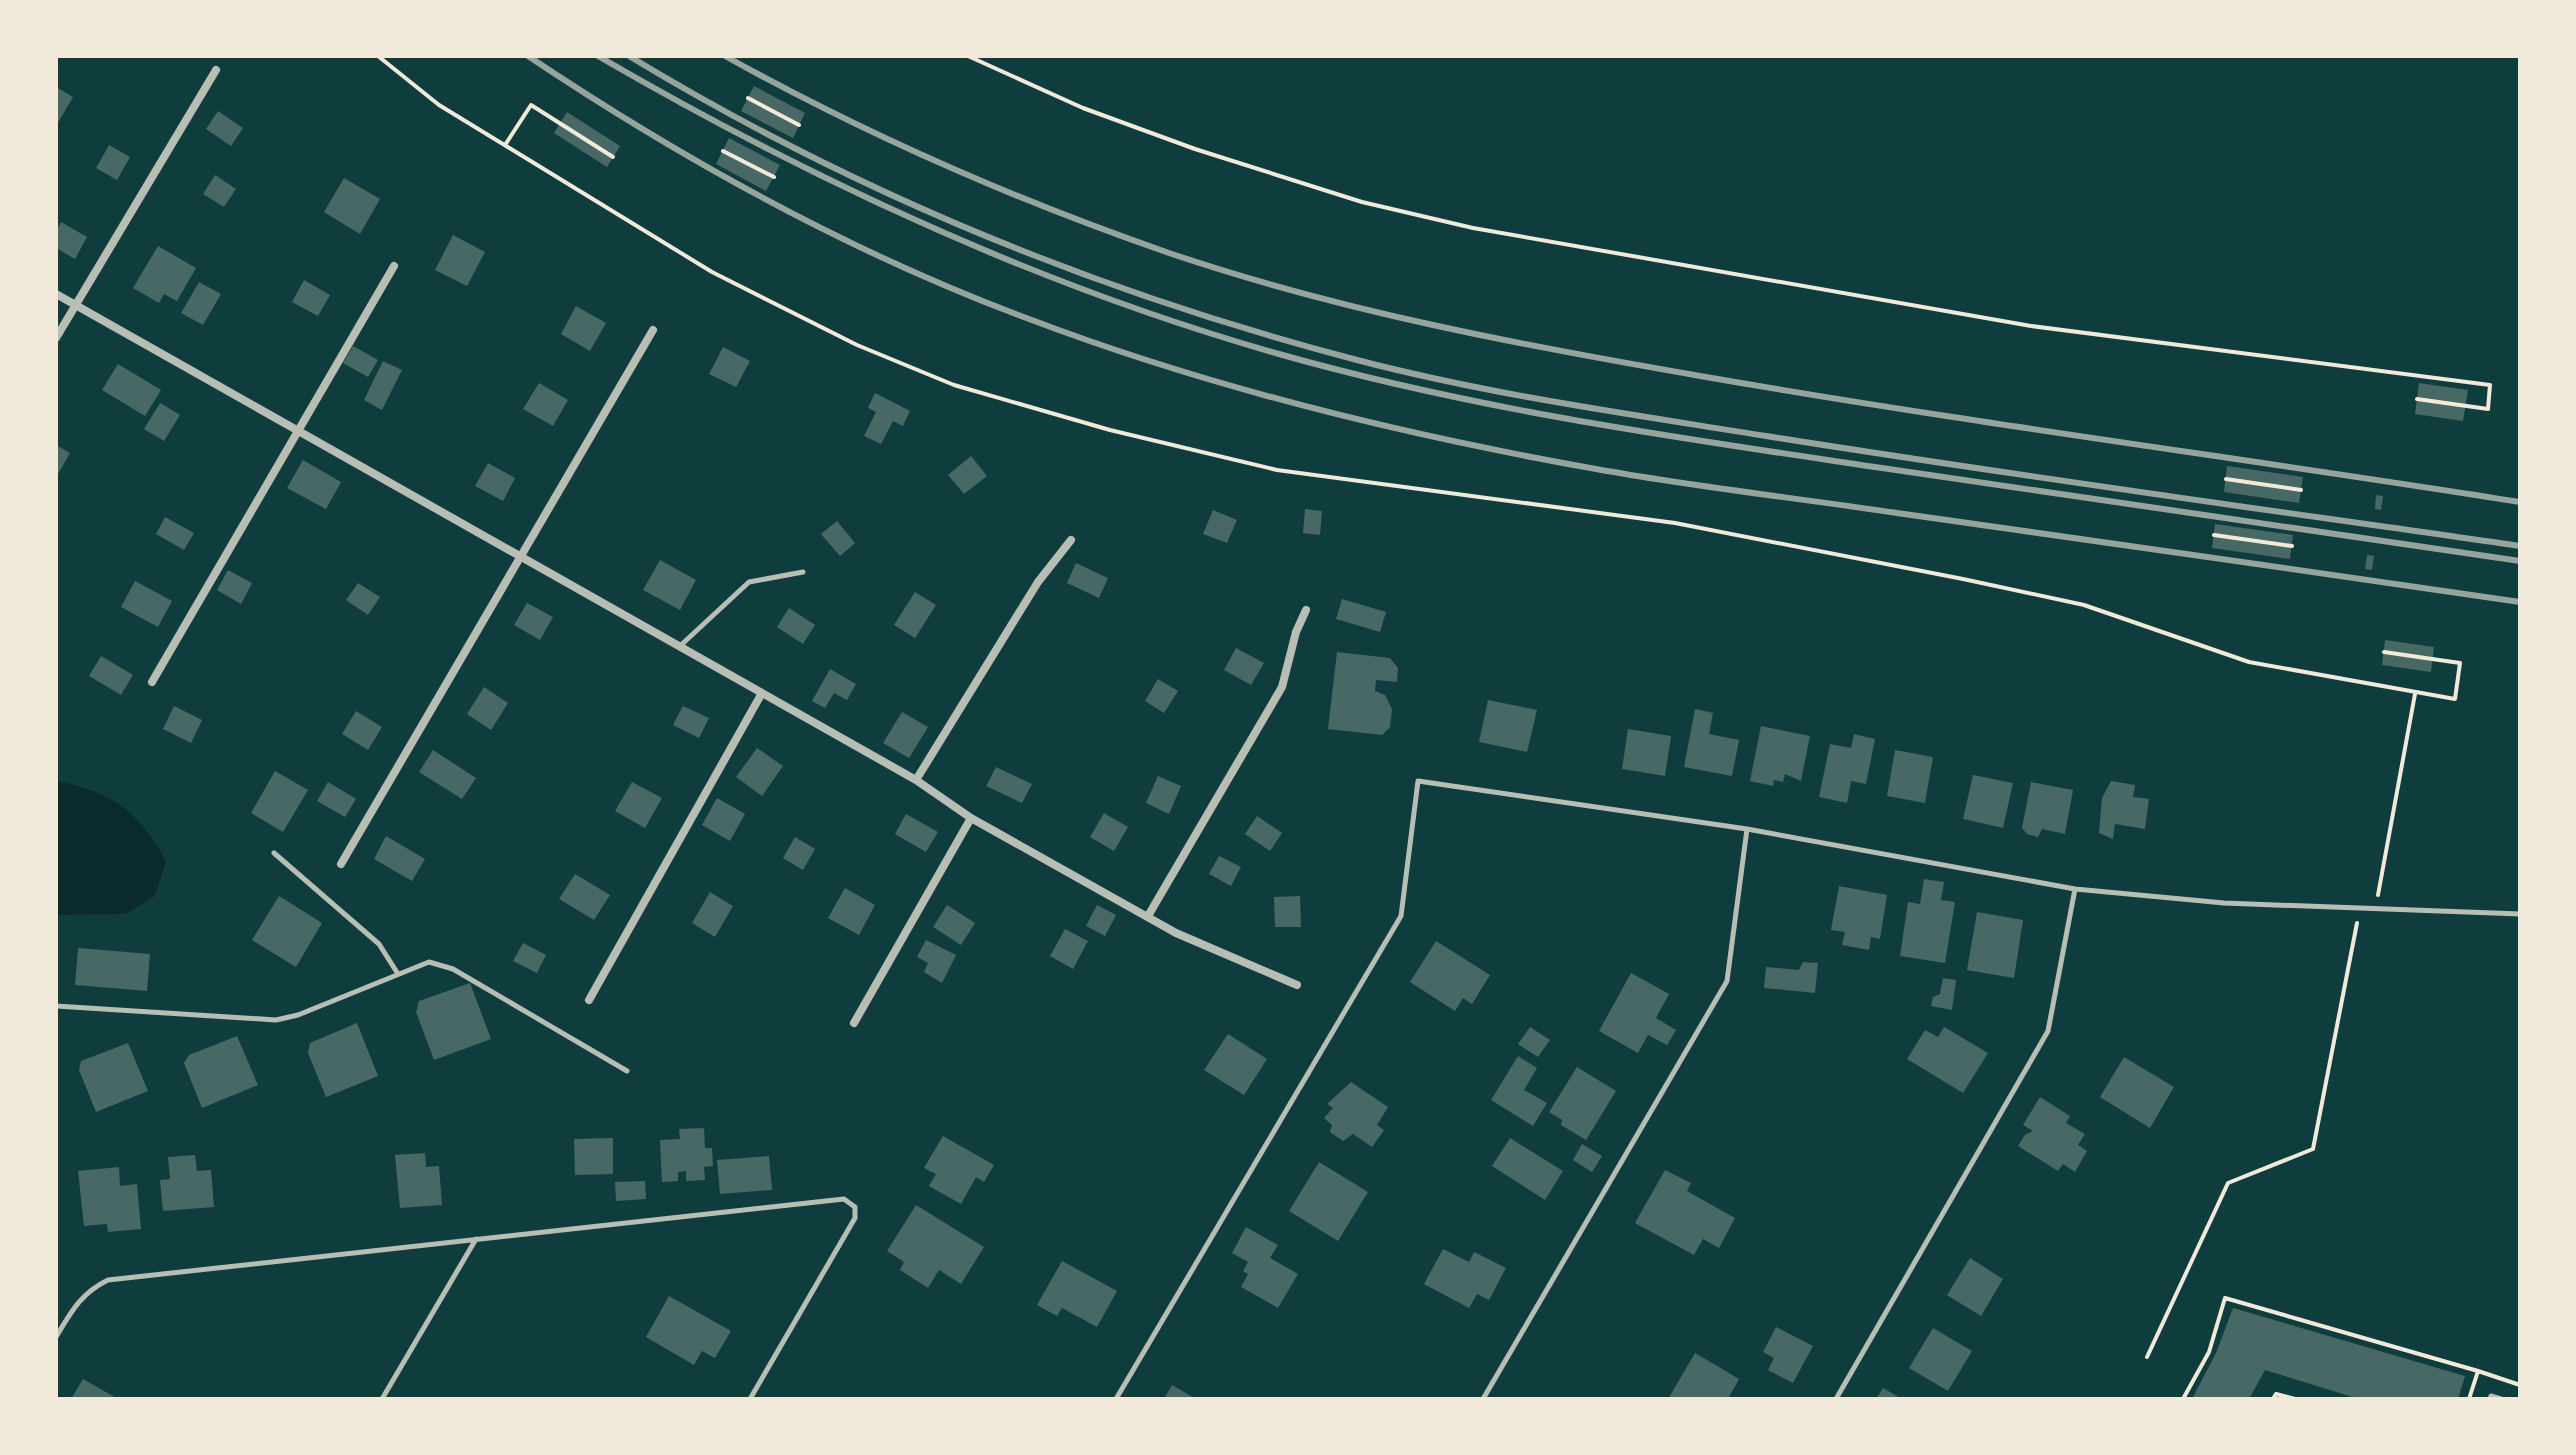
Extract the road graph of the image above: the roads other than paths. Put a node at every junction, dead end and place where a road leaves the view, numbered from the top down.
1 (216, 70) dead end
2 (394, 266) dead end
3 (56, 294) edge
4 (75, 305) junction
5 (653, 330) dead end
6 (56, 338) edge
7 (298, 430) junction
8 (1071, 540) dead end
9 (520, 556) junction
10 (803, 572) dead end
11 (1306, 610) dead end
12 (680, 646) junction
13 (152, 682) dead end
14 (762, 693) junction
15 (916, 780) junction
16 (971, 818) junction
17 (1747, 829) junction
18 (274, 853) dead end
19 (341, 864) dead end
20 (2075, 889) junction
21 (2520, 914) edge
22 (1148, 916) junction
23 (398, 974) junction
24 (1297, 985) dead end
25 (589, 1000) dead end
26 (56, 1006) edge
27 (854, 1023) dead end
28 (627, 1071) dead end
29 (476, 1239) junction
30 (56, 1337) edge
31 (382, 1399) edge
32 (750, 1399) edge
33 (1116, 1399) edge
34 (1483, 1399) edge
35 (1836, 1399) edge
36 (2490, 1399) edge
37 (2501, 1399) edge

1 - 4 street
2 - 7 street
3 - 4 street
4 - 6 street
4 - 7 street
5 - 9 street
7 - 9 street
7 - 13 street
8 - 15 street
9 - 12 street
9 - 19 street
10 - 12 lane
11 - 22 street
12 - 14 street
14 - 15 street
14 - 25 street
15 - 16 street
16 - 22 street
16 - 27 street
17 - 20 lane
17 - 33 lane
17 - 34 lane
18 - 23 lane
20 - 21 lane
20 - 35 lane
22 - 24 street
23 - 26 lane
23 - 28 lane
29 - 30 lane
29 - 31 lane
29 - 32 lane
36 - 37 lane

